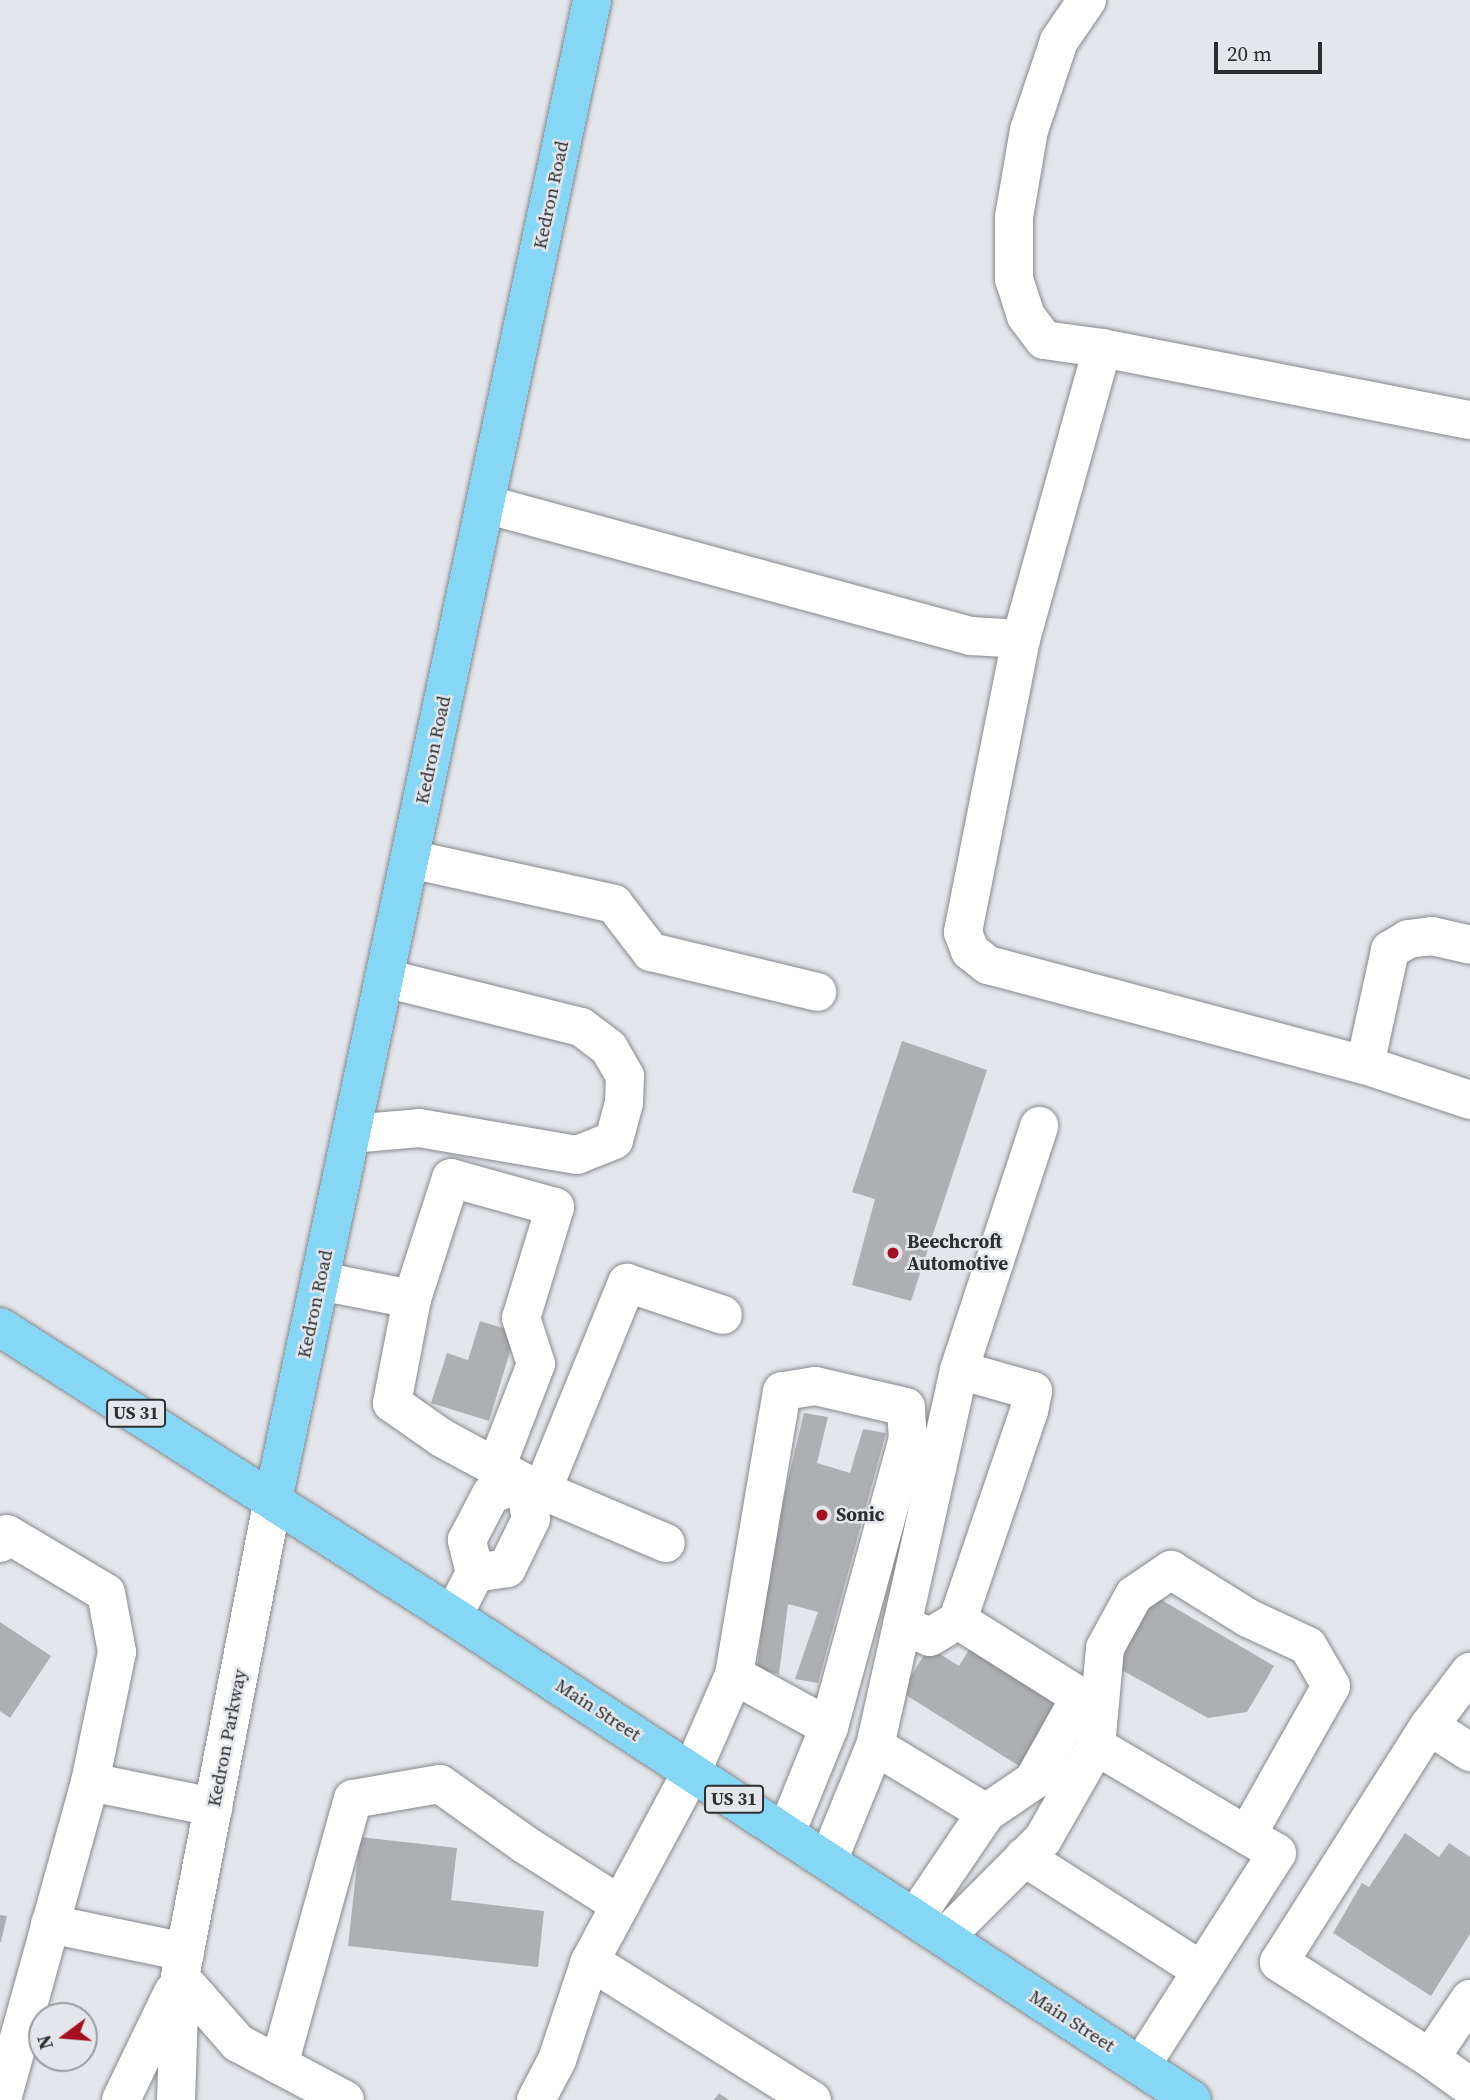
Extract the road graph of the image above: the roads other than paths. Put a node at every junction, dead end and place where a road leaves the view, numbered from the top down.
1 (592, 0) edge
2 (1087, 0) edge
3 (1102, 348) junction
4 (1470, 420) edge
5 (485, 504) junction
6 (1021, 639) junction
7 (410, 859) junction
8 (1470, 945) edge
9 (384, 978) junction
10 (817, 992) dead end
11 (1365, 1065) junction
12 (1470, 1100) edge
13 (1039, 1126) dead end
14 (351, 1134) junction
15 (320, 1281) junction
16 (412, 1298) junction
17 (723, 1315) dead end
18 (0, 1327) edge
19 (959, 1370) junction
20 (906, 1407) junction
21 (947, 1421) junction
22 (521, 1480) junction
23 (273, 1500) junction
24 (0, 1543) edge
25 (666, 1543) dead end
26 (453, 1616) junction
27 (958, 1620) junction
28 (902, 1625) junction
29 (1470, 1672) edge
30 (734, 1675) junction
31 (829, 1727) junction
32 (1430, 1727) junction
33 (875, 1745) junction
34 (1096, 1746) junction
35 (1470, 1752) edge
36 (692, 1771) junction
37 (90, 1782) junction
38 (213, 1807) junction
39 (986, 1813) junction
40 (786, 1833) junction
41 (1247, 1835) junction
42 (1024, 1857) junction
43 (828, 1861) junction
44 (620, 1905) junction
45 (50, 1924) junction
46 (930, 1928) junction
47 (590, 1961) junction
48 (182, 1965) junction
49 (1202, 1971) junction
50 (1470, 1999) edge
51 (1430, 2058) junction
52 (279, 2065) junction
53 (1141, 2066) junction
54 (1470, 2087) edge
55 (2, 2100) edge
56 (121, 2100) edge
57 (176, 2100) edge
58 (345, 2100) edge
59 (536, 2100) edge
60 (813, 2100) edge
61 (1192, 2100) edge

1 - 5 main road, Kedron Road
2 - 3 street
3 - 4 street
3 - 6 street
5 - 6 street
5 - 7 main road, Kedron Road
6 - 11 street
7 - 9 main road, Kedron Road
7 - 10 street
8 - 11 street
9 - 14 main road, Kedron Road
9 - 14 street
11 - 12 street
13 - 19 street
14 - 15 main road, Kedron Road
15 - 16 street
15 - 23 main road, Kedron Road
16 - 22 street
16 - 22 street
17 - 22 street
18 - 23 main road, Main Street / US 31
19 - 21 street
19 - 27 street
20 - 21 street
20 - 30 street
20 - 31 street
21 - 28 street
22 - 25 street
22 - 26 street
23 - 26 main road, Main Street / US 31
23 - 38 street, Kedron Parkway
24 - 37 street
26 - 36 main road, Main Street / US 31
27 - 28 street
27 - 39 street
28 - 33 street
29 - 32 street
30 - 31 street
30 - 36 street
31 - 40 street
32 - 35 street
32 - 51 street
33 - 39 street
33 - 43 street
34 - 41 street
34 - 41 street
34 - 42 street
36 - 40 main road, Main Street / US 31
36 - 44 street
37 - 38 street
37 - 45 street
38 - 48 street, Kedron Parkway
39 - 46 street
40 - 43 main road, Main Street / US 31
41 - 49 street
42 - 46 street
42 - 49 street
43 - 46 main road, Main Street / US 31
44 - 47 street
44 - 52 street
45 - 48 street
45 - 55 street
46 - 53 main road, Main Street / US 31
47 - 59 street
47 - 60 street
48 - 52 street
48 - 56 street, Kedron Parkway
48 - 57 street, Kedron Parkway
49 - 53 street
50 - 51 street
51 - 54 street
52 - 58 street
53 - 61 main road, Main Street / US 31

